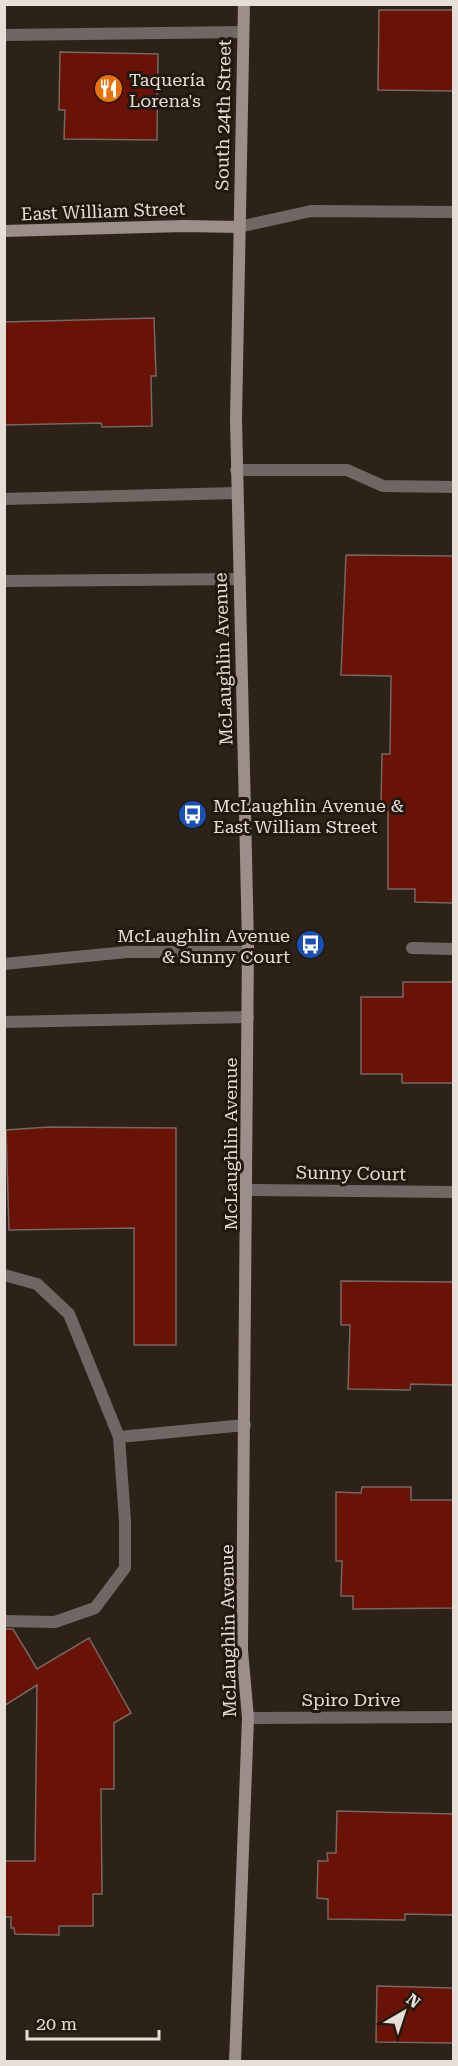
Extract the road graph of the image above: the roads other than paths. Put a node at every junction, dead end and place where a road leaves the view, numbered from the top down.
1 (244, 4) edge
2 (243, 32) junction
3 (4, 35) edge
4 (453, 212) edge
5 (239, 227) junction
6 (4, 231) edge
7 (236, 470) junction
8 (453, 487) edge
9 (236, 493) junction
10 (4, 499) edge
11 (240, 579) junction
12 (4, 581) edge
13 (412, 948) dead end
14 (453, 949) edge
15 (248, 952) junction
16 (4, 964) edge
17 (248, 1017) junction
18 (4, 1022) edge
19 (248, 1190) junction
20 (453, 1192) edge
21 (4, 1275) edge
22 (245, 1425) junction
23 (119, 1437) junction
24 (4, 1622) edge
25 (453, 1717) edge
26 (248, 1718) junction
27 (235, 2061) edge

1 - 2 main road, South 24th Street
2 - 3 street
2 - 5 main road, South 24th Street
4 - 5 street
5 - 6 main road, East William Street
5 - 7 main road, McLaughlin Avenue
7 - 8 street
7 - 9 main road, McLaughlin Avenue
9 - 10 street
9 - 11 main road, McLaughlin Avenue
11 - 12 street
11 - 15 main road, McLaughlin Avenue
13 - 14 street
15 - 16 street
15 - 17 main road, McLaughlin Avenue
17 - 18 street
17 - 19 main road, McLaughlin Avenue
19 - 20 street, Sunny Court
19 - 22 main road, McLaughlin Avenue
21 - 23 street
22 - 23 street
22 - 26 main road, McLaughlin Avenue
23 - 24 street
25 - 26 street, Spiro Drive
26 - 27 main road, McLaughlin Avenue

